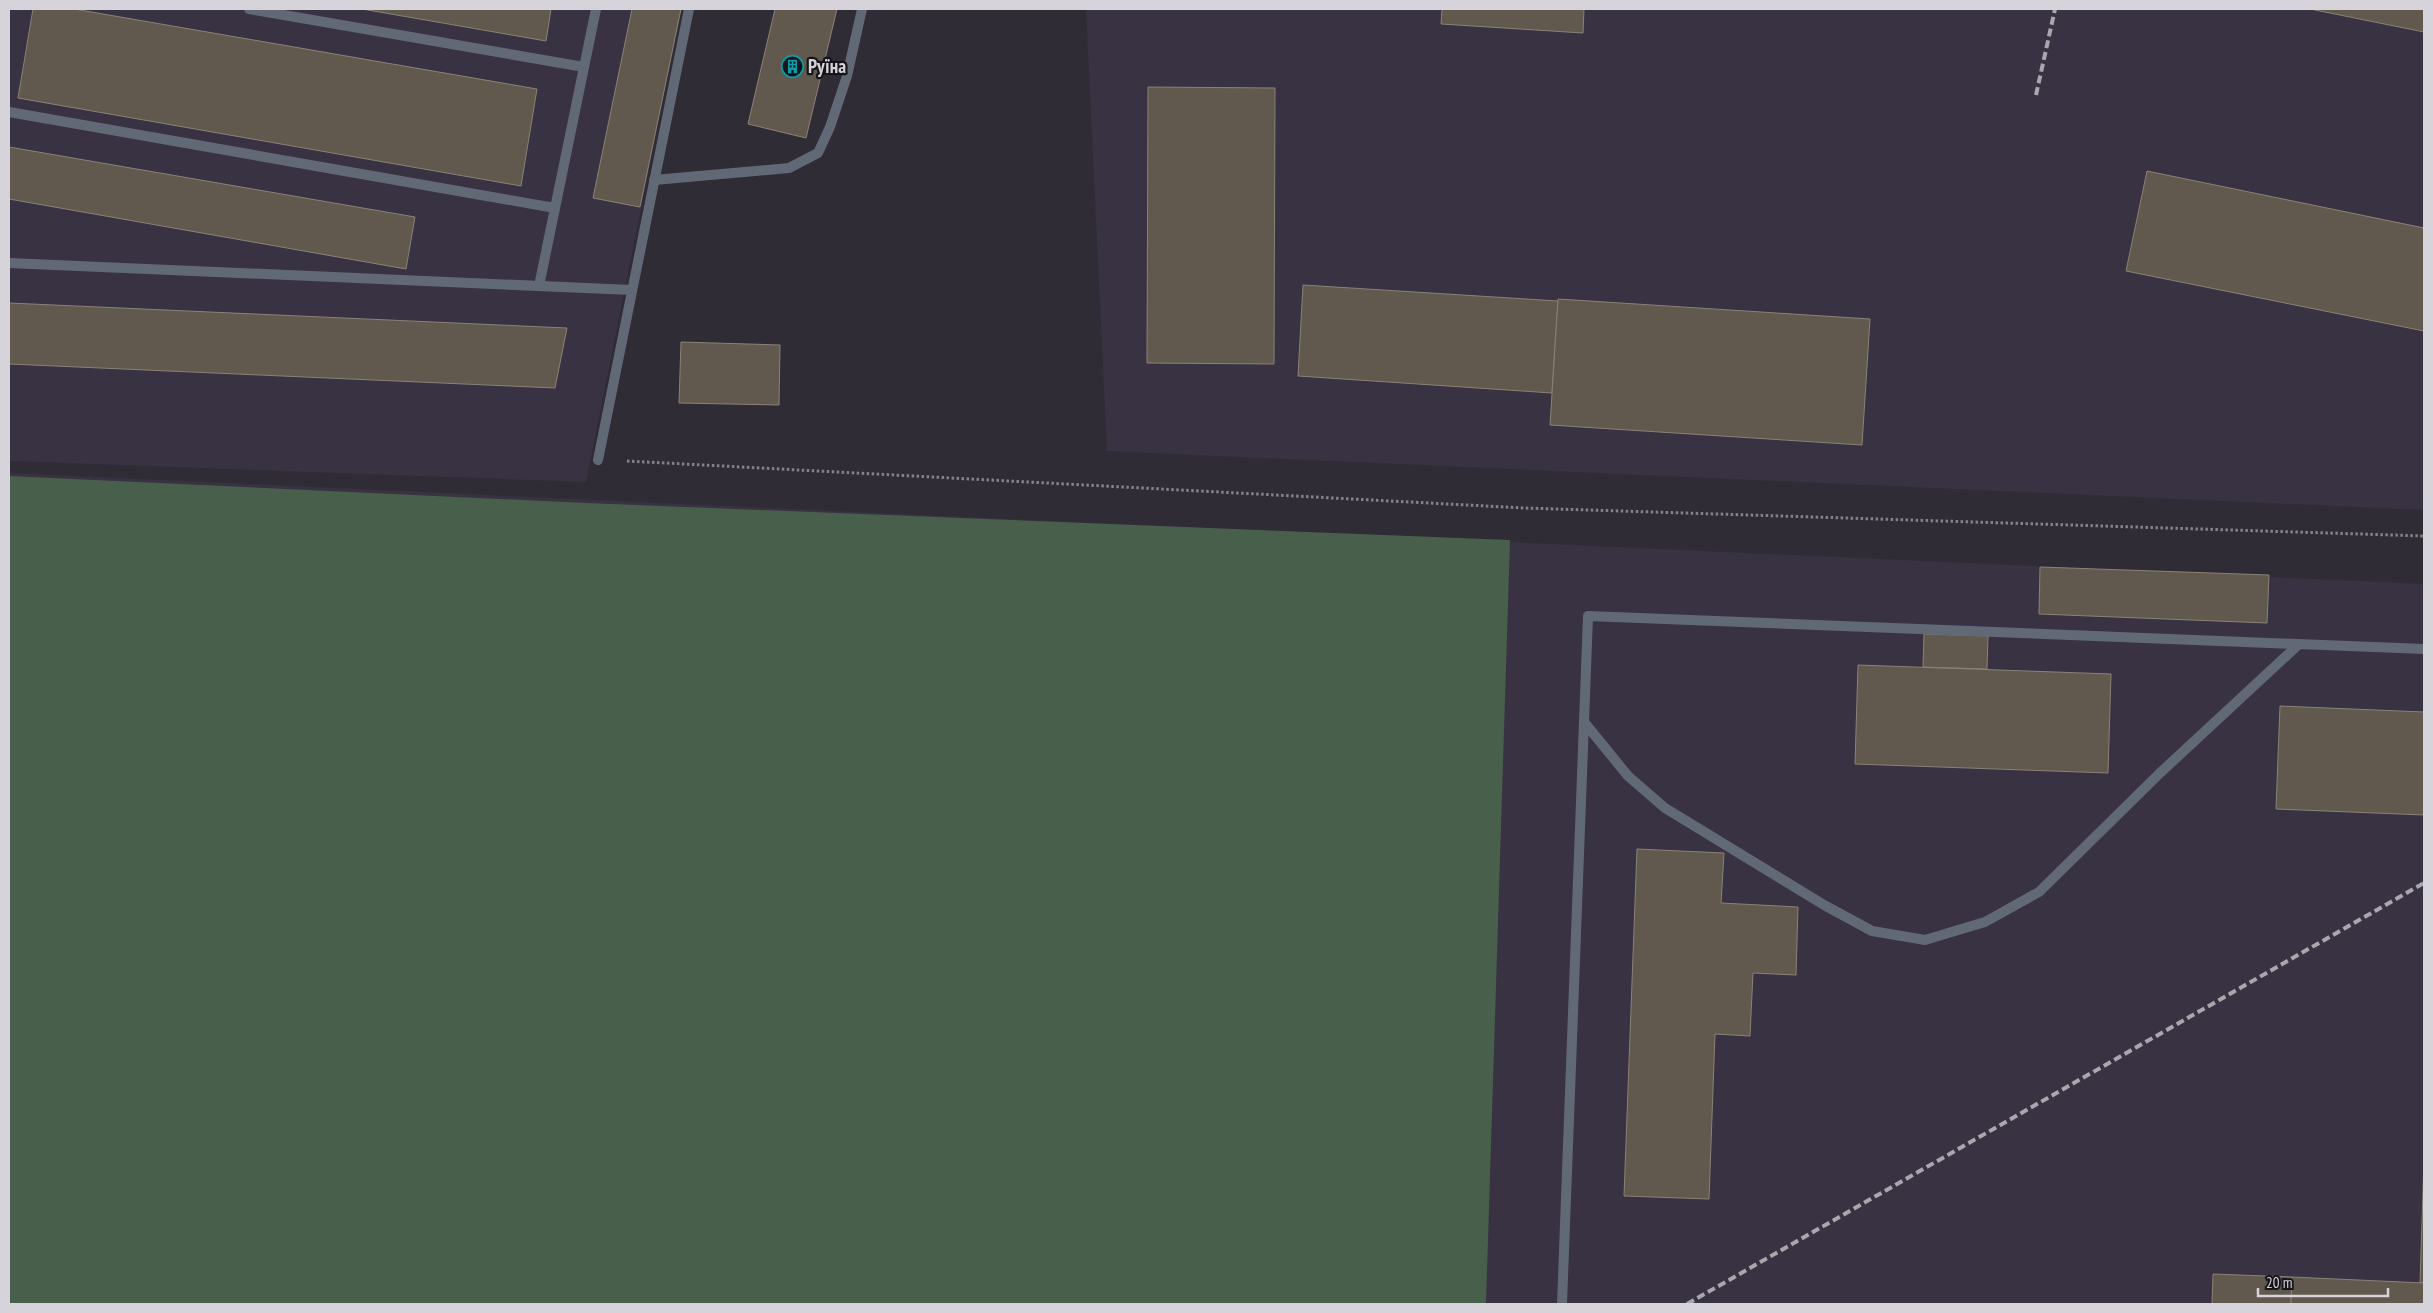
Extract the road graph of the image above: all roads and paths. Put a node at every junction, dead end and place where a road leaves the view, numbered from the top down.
1 (249, 9) edge
2 (596, 9) edge
3 (689, 9) edge
4 (862, 9) edge
5 (584, 67) junction
6 (9, 112) edge
7 (654, 180) junction
8 (555, 208) junction
9 (9, 263) edge
10 (540, 286) junction
11 (632, 290) junction
12 (598, 460) joint
13 (2424, 536) edge
14 (2299, 644) junction
15 (2424, 649) edge
16 (1584, 722) junction
17 (1562, 1304) edge

1 - 5 lane
2 - 5 lane
3 - 7 lane
4 - 7 lane
5 - 8 lane
6 - 8 lane
7 - 11 lane
8 - 10 lane
9 - 10 lane
10 - 11 lane
11 - 12 lane
12 - 13 path
14 - 15 lane
14 - 16 lane
14 - 16 lane
16 - 17 lane

